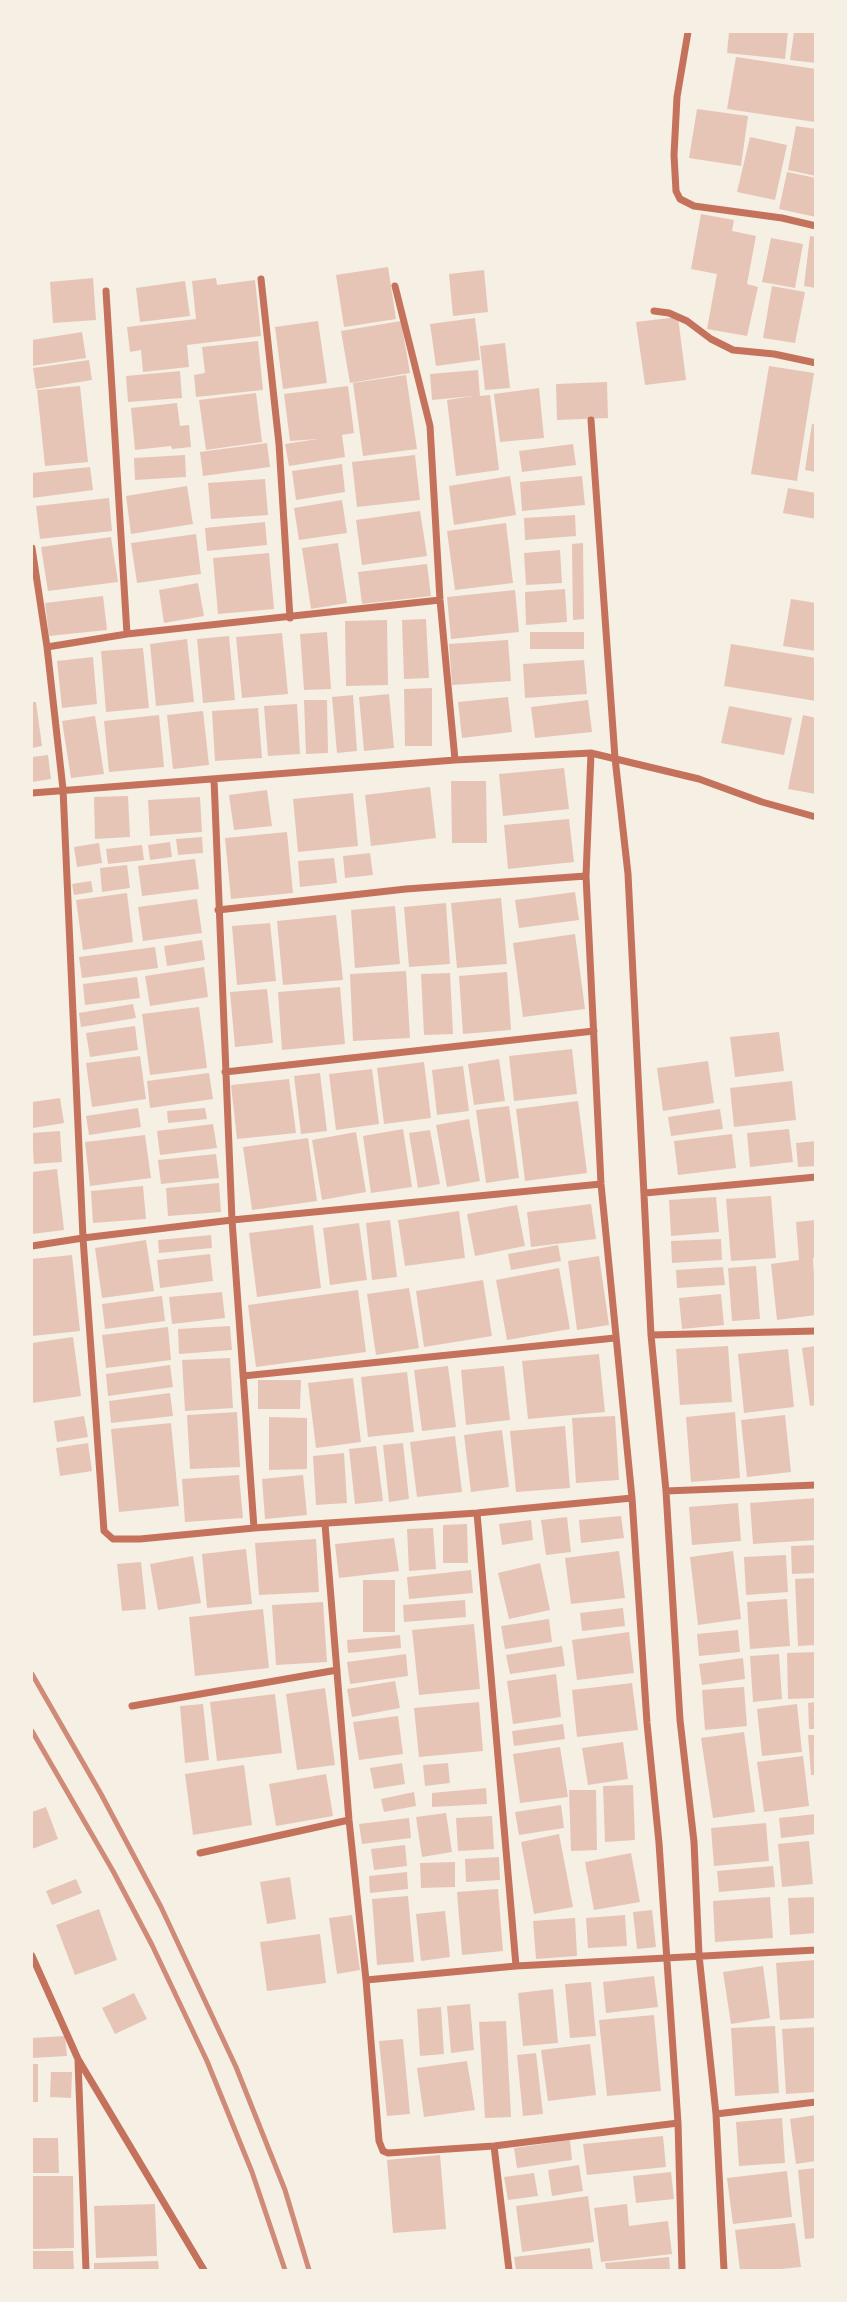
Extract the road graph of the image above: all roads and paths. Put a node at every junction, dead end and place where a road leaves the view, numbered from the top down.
1 (688, 32) edge
2 (816, 226) edge
3 (261, 279) dead end
4 (395, 286) dead end
5 (106, 291) dead end
6 (654, 311) dead end
7 (816, 363) edge
8 (591, 420) dead end
9 (32, 548) edge
10 (440, 600) junction
11 (290, 618) junction
12 (127, 634) junction
13 (47, 647) junction
14 (591, 753) junction
15 (615, 758) junction
16 (455, 760) junction
17 (214, 779) junction
18 (63, 789) junction
19 (32, 793) edge
20 (816, 817) edge
21 (586, 876) junction
22 (218, 910) junction
23 (594, 1031) junction
24 (225, 1072) junction
25 (816, 1177) edge
26 (601, 1184) junction
27 (645, 1193) junction
28 (232, 1220) junction
29 (83, 1238) junction
30 (32, 1246) edge
31 (816, 1331) edge
32 (651, 1335) junction
33 (615, 1338) junction
34 (243, 1376) junction
35 (816, 1485) edge
36 (666, 1491) junction
37 (632, 1498) junction
38 (477, 1513) junction
39 (325, 1524) junction
40 (254, 1528) junction
41 (337, 1670) junction
42 (132, 1706) dead end
43 (349, 1820) junction
44 (200, 1853) dead end
45 (816, 1950) edge
46 (699, 1955) junction
47 (32, 1956) edge
48 (665, 1958) junction
49 (516, 1966) junction
50 (366, 1980) junction
51 (78, 2059) junction
52 (816, 2102) edge
53 (716, 2114) junction
54 (678, 2123) junction
55 (494, 2146) junction
56 (86, 2270) edge
57 (204, 2270) edge
58 (509, 2270) edge
59 (682, 2270) edge
60 (724, 2270) edge

1 - 2 street
3 - 11 street
4 - 10 street
5 - 12 street
6 - 7 street
8 - 15 street
9 - 13 street
10 - 11 street
10 - 16 street
11 - 12 street
12 - 13 street
13 - 18 street
14 - 15 street
14 - 16 street
14 - 21 street
15 - 20 street
15 - 27 street
16 - 17 street
17 - 18 street
17 - 22 street
18 - 19 street
18 - 29 street
21 - 22 street
21 - 23 street
22 - 24 street
23 - 24 street
23 - 26 street
24 - 28 street
25 - 27 street
26 - 28 street
26 - 33 street
27 - 32 street
28 - 29 street
28 - 34 street
29 - 30 street
29 - 40 street
31 - 32 street
32 - 36 street
33 - 34 street
33 - 37 street
34 - 40 street
35 - 36 street
36 - 46 street
37 - 38 street
37 - 48 street
38 - 39 street
38 - 49 street
39 - 40 street
39 - 41 street
41 - 42 street
41 - 43 street
43 - 44 street
43 - 50 street
45 - 46 street
46 - 48 street
46 - 53 street
47 - 51 street
48 - 49 street
48 - 54 street
49 - 50 street
50 - 55 street
51 - 56 street
51 - 57 street
52 - 53 street
53 - 60 street
54 - 55 street
54 - 59 street
55 - 58 street

